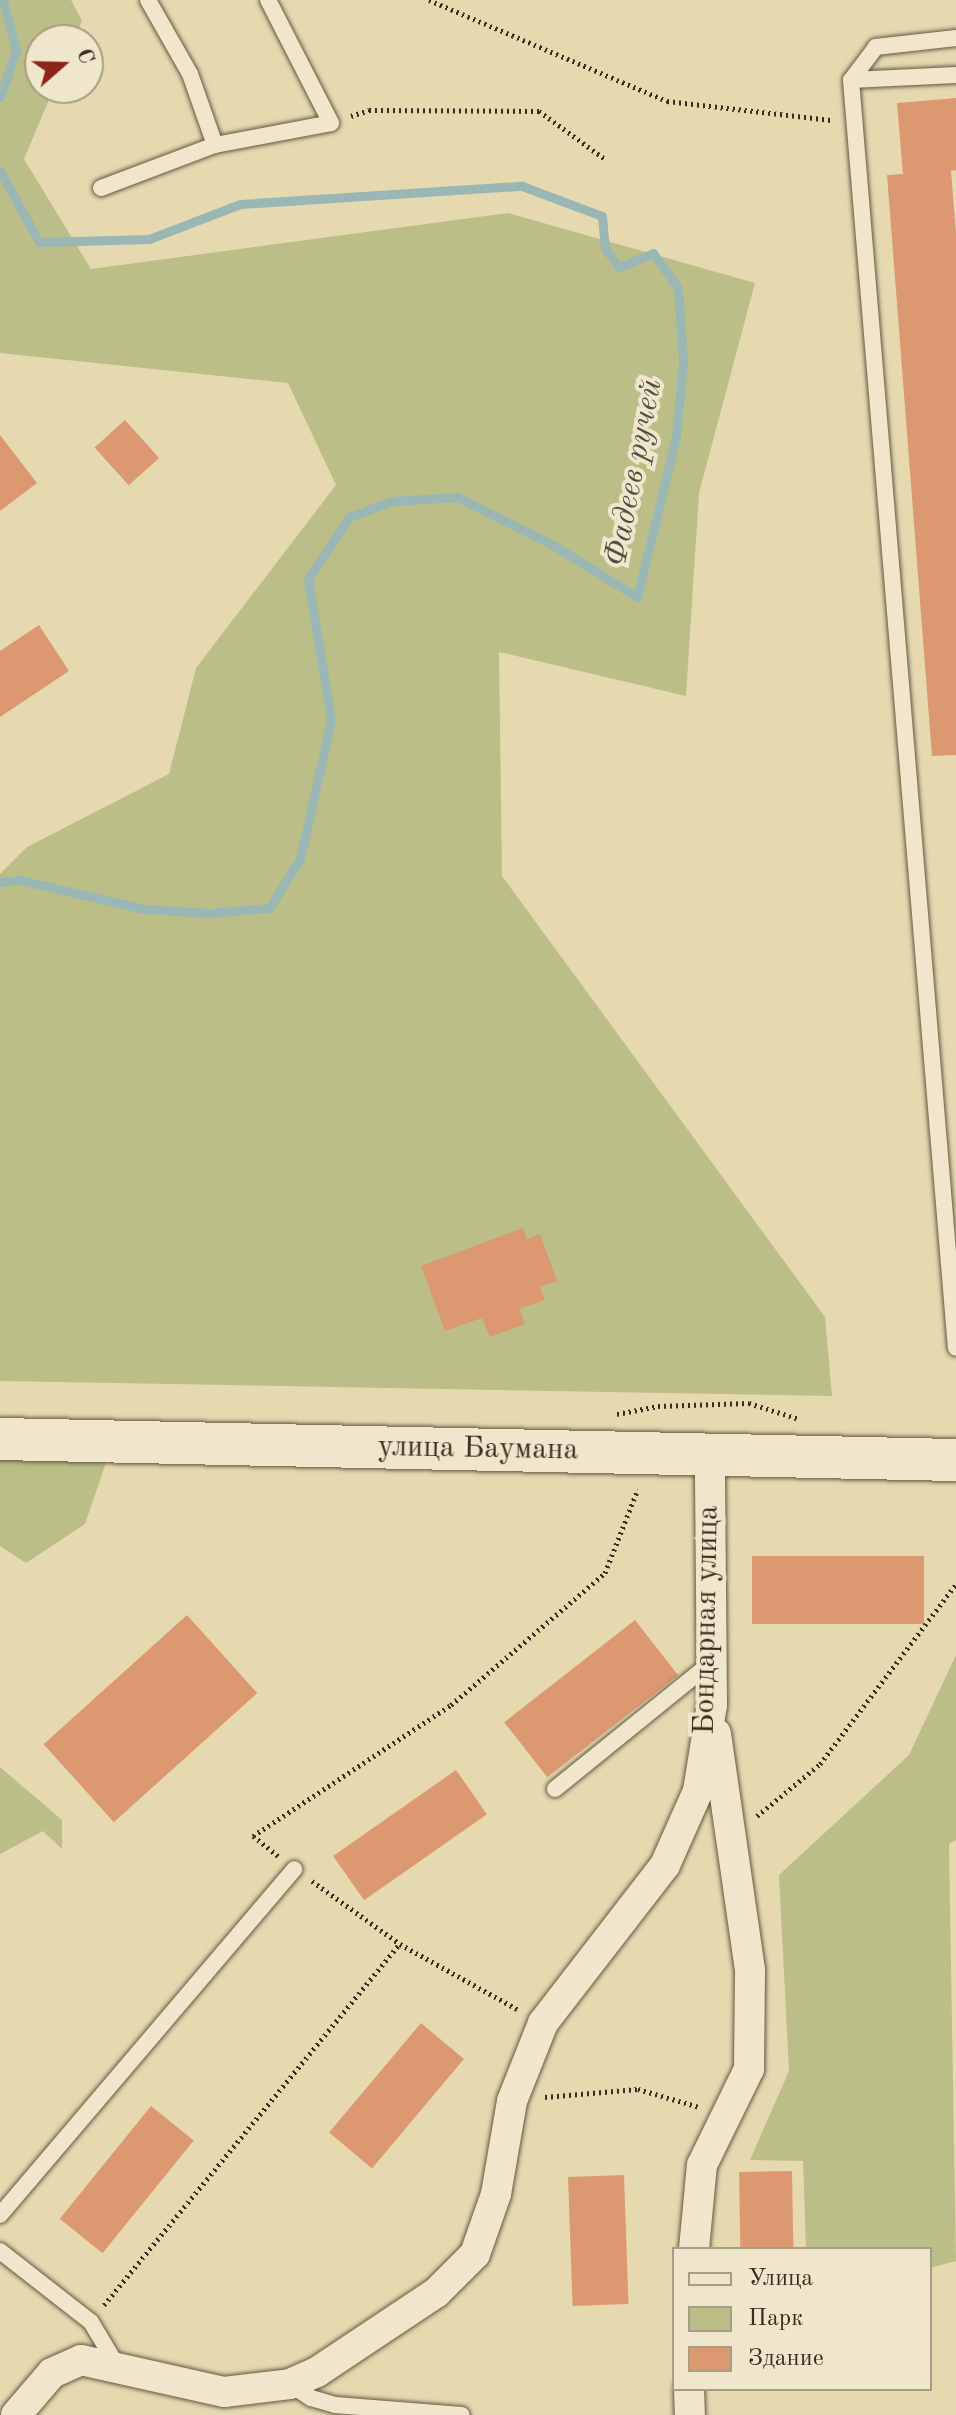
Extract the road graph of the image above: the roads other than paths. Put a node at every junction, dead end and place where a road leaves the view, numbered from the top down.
1 (148, 0) edge
2 (268, 0) edge
3 (956, 38) edge
4 (956, 75) edge
5 (851, 80) junction
6 (215, 145) junction
7 (101, 188) dead end
8 (956, 1348) edge
9 (0, 1439) edge
10 (710, 1454) junction
11 (956, 1460) edge
12 (712, 1662) junction
13 (712, 1705) junction
14 (555, 1789) dead end
15 (294, 1869) road end
16 (0, 2215) edge
17 (694, 2247) edge
18 (0, 2251) edge
19 (116, 2364) junction
20 (290, 2384) junction
21 (689, 2391) edge
22 (376, 2411) edge
23 (16, 2415) edge
24 (462, 2415) edge
25 (690, 2415) edge

1 - 6 lane
2 - 6 lane
3 - 5 lane
4 - 5 lane
5 - 8 lane
6 - 7 lane
9 - 10 street, улица Баумана
10 - 11 street, улица Баумана
10 - 12 street, Бондарная улица
12 - 13 street, Бондарная улица
12 - 14 lane
13 - 17 street
13 - 20 street, Бондарная улица
15 - 16 lane
18 - 19 lane
19 - 20 street, Бондарная улица
19 - 23 street, Бондарная улица
20 - 22 lane
21 - 25 street
22 - 24 lane

